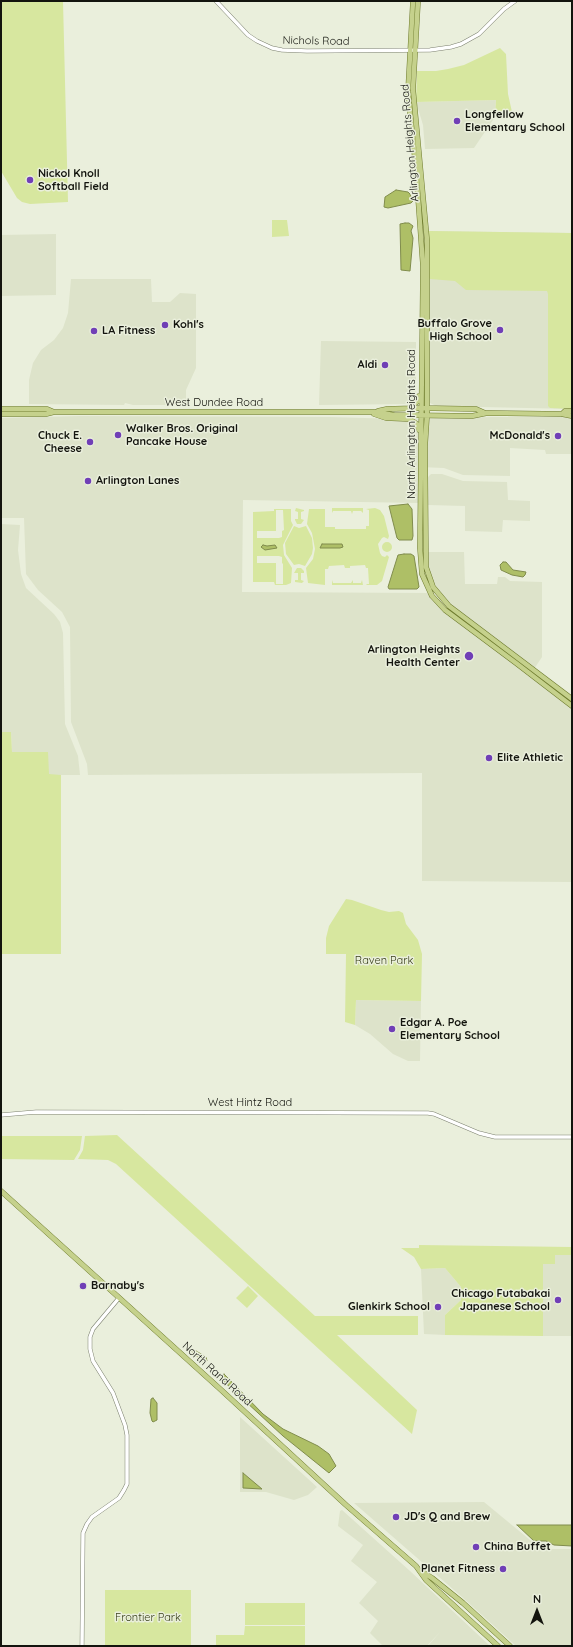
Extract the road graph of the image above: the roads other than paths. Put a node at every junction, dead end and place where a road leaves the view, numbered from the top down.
1 (216, 1) edge
2 (413, 1) edge
3 (418, 1) edge
4 (515, 1) edge
5 (412, 50) junction
6 (425, 212) joint
7 (421, 380) junction
8 (410, 408) junction
9 (421, 408) junction
10 (427, 408) junction
11 (1, 409) edge
12 (572, 411) edge
13 (54, 412) junction
14 (368, 412) junction
15 (374, 412) junction
16 (487, 413) junction
17 (1, 414) edge
18 (562, 414) junction
19 (421, 415) junction
20 (427, 415) junction
21 (572, 416) edge
22 (421, 438) junction
23 (572, 699) edge
24 (572, 706) edge
25 (1, 1115) edge
26 (572, 1137) edge
27 (1, 1191) edge
28 (119, 1298) junction
29 (420, 1570) junction
30 (82, 1646) edge
31 (498, 1646) edge
32 (510, 1646) edge

1 - 5 street, Nichols Road
2 - 5 main road, North Arlington Heights Road
3 - 5 main road, Arlington Heights Road
4 - 5 street, Nichols Road
5 - 6 main road, Arlington Heights Road
5 - 7 main road, North Arlington Heights Road
6 - 10 main road, North Arlington Heights Road
7 - 8 main road
7 - 9 main road, North Arlington Heights Road
8 - 9 main road, West Dundee Road
8 - 15 main road, West Dundee Road
9 - 10 main road, West Dundee Road
9 - 19 main road, North Arlington Heights Road
10 - 16 main road, West Dundee Road
10 - 20 main road, North Arlington Heights Road
11 - 13 main road, West Dundee Road
12 - 18 main road
13 - 14 main road, West Dundee Road
13 - 17 main road, West Dundee Road
14 - 15 main road, West Dundee Road
14 - 22 main road
15 - 19 main road, West Dundee Road
16 - 18 main road
16 - 20 main road, West Dundee Road
18 - 21 main road
19 - 20 main road, West Dundee Road
19 - 22 main road, North Arlington Heights Road
20 - 23 main road, North Arlington Heights Road
22 - 24 main road, North Arlington Heights Road
25 - 26 street, West Hintz Road
27 - 28 main road, North Rand Road
28 - 29 main road, North Rand Road
28 - 30 street
29 - 31 main road
29 - 32 main road

